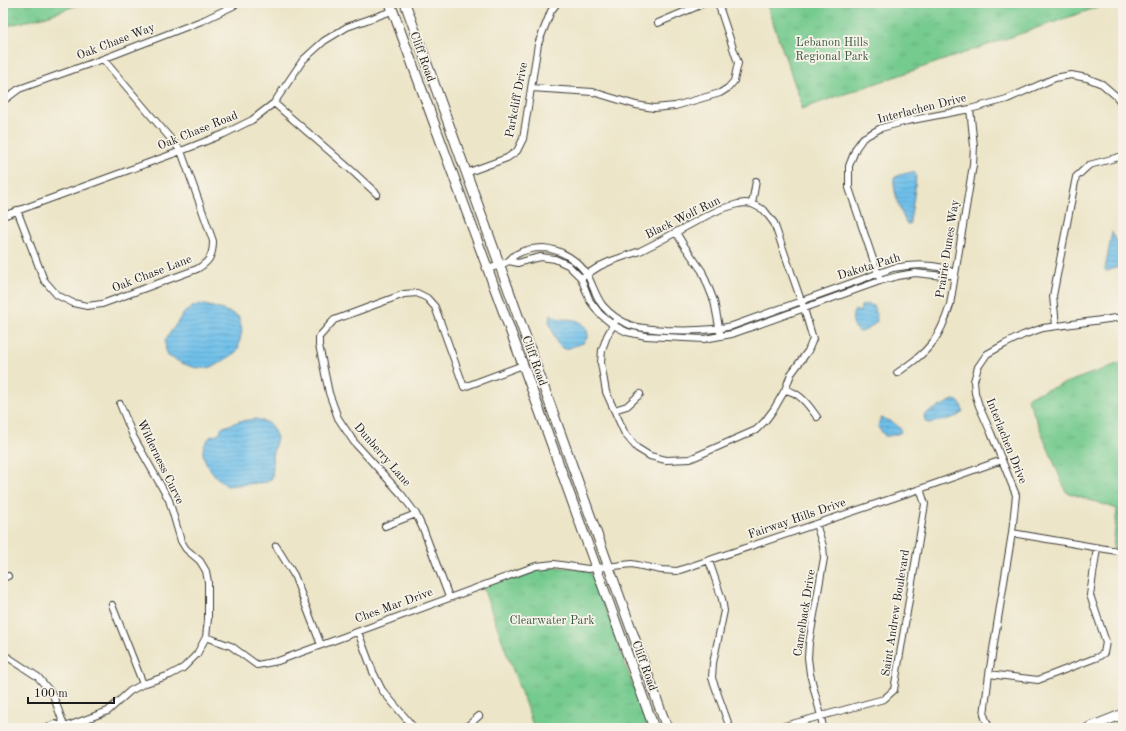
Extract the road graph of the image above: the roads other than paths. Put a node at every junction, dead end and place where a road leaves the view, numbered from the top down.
1 (237, 3) edge
2 (405, 3) edge
3 (557, 3) edge
4 (706, 3) edge
5 (718, 3) edge
6 (391, 7) edge
7 (658, 23) dead end
8 (103, 59) junction
9 (532, 88) junction
10 (3, 101) edge
11 (274, 103) junction
12 (1123, 106) edge
13 (970, 109) junction
14 (181, 151) junction
15 (1123, 156) edge
16 (466, 173) junction
17 (756, 181) dead end
18 (377, 194) dead end
19 (752, 204) junction
20 (17, 210) junction
21 (3, 216) edge
22 (676, 232) junction
23 (504, 263) junction
24 (488, 269) junction
25 (587, 274) junction
26 (878, 274) junction
27 (955, 274) junction
28 (581, 278) junction
29 (880, 281) junction
30 (801, 301) junction
31 (803, 308) junction
32 (1123, 317) edge
33 (617, 318) junction
34 (613, 325) junction
35 (1056, 326) junction
36 (720, 329) junction
37 (721, 336) junction
38 (523, 364) junction
39 (897, 373) dead end
40 (785, 390) junction
41 (640, 394) dead end
42 (120, 404) dead end
43 (614, 410) junction
44 (817, 417) dead end
45 (1002, 460) junction
46 (920, 489) junction
47 (416, 514) junction
48 (816, 524) junction
49 (385, 526) dead end
50 (1012, 534) junction
51 (276, 546) dead end
52 (1097, 548) junction
53 (1123, 552) edge
54 (709, 561) junction
55 (609, 567) junction
56 (596, 568) junction
57 (449, 597) junction
58 (112, 605) dead end
59 (358, 632) junction
60 (206, 636) junction
61 (321, 645) junction
62 (3, 654) edge
63 (988, 674) junction
64 (143, 684) junction
65 (1123, 714) edge
66 (479, 716) dead end
67 (821, 716) junction
68 (65, 727) edge
69 (45, 728) edge
70 (414, 728) edge
71 (465, 728) edge
72 (654, 728) edge
73 (667, 728) edge
74 (730, 728) edge
75 (777, 728) edge
76 (823, 728) edge
77 (988, 728) edge
78 (1088, 728) edge

1 - 8 street, Oak Chase Way
2 - 16 main road, Cliff Road
3 - 9 street, Parkcliff Drive
4 - 7 street
5 - 9 street
6 - 11 street, Oak Chase Road
6 - 24 main road, Cliff Road
8 - 10 street, Oak Chase Way
8 - 14 street, Oak Chase Lane
9 - 16 street, Parkcliff Drive
11 - 14 street, Oak Chase Road
11 - 18 street
12 - 13 street, Interlachen Drive
13 - 26 street, Interlachen Drive
13 - 27 street, Prairie Dunes Way
14 - 20 street, Oak Chase Road
14 - 20 street, Oak Chase Lane
15 - 35 street
16 - 23 main road, Cliff Road
17 - 19 street
19 - 22 street, Black Wolf Run
19 - 30 street
20 - 21 street, Oak Chase Road
22 - 25 street, Black Wolf Run
22 - 36 street
23 - 24 street, Dakota Path
23 - 25 street, Dakota Path
23 - 28 street, Dakota Path
23 - 55 main road, Cliff Road
24 - 38 main road, Cliff Road
25 - 28 street, Black Wolf Run
25 - 33 street, Dakota Path
26 - 27 street, Dakota Path
26 - 29 street, Interlachen Drive
26 - 30 street, Dakota Path
27 - 29 street, Dakota Path
27 - 39 street, Prairie Dunes Way
28 - 34 street, Dakota Path
29 - 31 street, Dakota Path
30 - 31 street
30 - 36 street, Dakota Path
31 - 37 street, Dakota Path
31 - 40 street
32 - 35 street, Interlachen Drive
33 - 34 street
33 - 36 street, Dakota Path
34 - 37 street, Dakota Path
34 - 43 street
35 - 45 street, Interlachen Drive
36 - 37 street
38 - 47 street, Dunberry Lane
38 - 56 main road, Cliff Road
40 - 43 street
40 - 44 street
41 - 43 street
42 - 60 street, Wilderness Curve
45 - 46 street, Fairway Hills Drive
45 - 50 street, Interlachen Drive
46 - 48 street, Fairway Hills Drive
46 - 67 street, Saint Andrew Boulevard
47 - 49 street
47 - 57 street, Dunberry Lane
48 - 54 street, Fairway Hills Drive
48 - 67 street, Camelback Drive
50 - 52 street
50 - 63 street, Interlachen Drive
51 - 61 street
52 - 53 street
52 - 63 street
54 - 55 street, Fairway Hills Drive
54 - 74 street
55 - 56 street, Fairway Hills Drive
55 - 73 main road, Cliff Road
56 - 57 street, Ches Mar Drive
56 - 72 main road, Cliff Road
57 - 59 street, Ches Mar Drive
58 - 64 street
59 - 61 street, Ches Mar Drive
59 - 70 street
60 - 61 street, Ches Mar Drive
60 - 64 street, Wilderness Curve
62 - 68 street
63 - 77 street, Interlachen Drive
64 - 68 street, Wilderness Curve
65 - 78 main road
66 - 71 street
67 - 75 street, Saint Andrew Boulevard
67 - 76 street, Camelback Drive
68 - 69 street, Wilderness Curve

